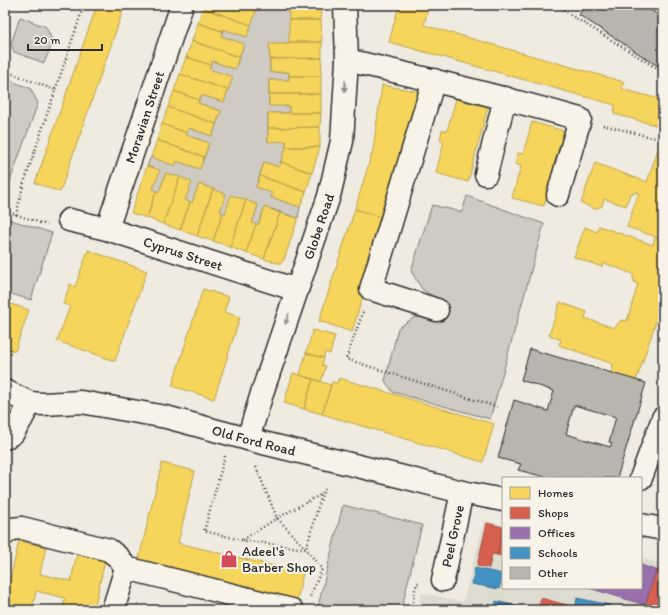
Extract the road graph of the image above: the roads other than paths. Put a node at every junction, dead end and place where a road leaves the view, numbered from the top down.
1 (182, 5) edge
2 (345, 5) edge
3 (347, 60) junction
4 (434, 80) junction
5 (505, 98) junction
6 (486, 174) dead end
7 (558, 195) dead end
8 (69, 220) road end
9 (107, 230) junction
10 (297, 290) junction
11 (437, 310) dead end
12 (5, 391) edge
13 (30, 403) junction
14 (663, 418) edge
15 (5, 438) edge
16 (248, 439) junction
17 (641, 477) edge
18 (462, 492) junction
19 (502, 500) edge
20 (642, 525) edge
21 (663, 528) edge
22 (5, 534) edge
23 (126, 568) junction
24 (443, 580) dead end
25 (300, 607) edge
26 (113, 610) edge

1 - 9 street, Moravian Street
2 - 3 street, Globe Road
3 - 4 street
3 -> 10 street, Globe Road
4 - 5 street
4 - 11 street
5 - 6 street
5 - 7 street
8 - 9 street, Cyprus Street
9 - 10 street, Cyprus Street
10 -> 16 street, Globe Road
12 - 13 street, Old Ford Road
13 - 15 street
13 - 16 street, Old Ford Road
14 - 17 street
16 - 18 street, Old Ford Road
18 - 19 street, Old Ford Road
18 - 24 street, Peel Grove
20 - 21 street
22 - 23 street
23 - 25 street
23 - 26 street

